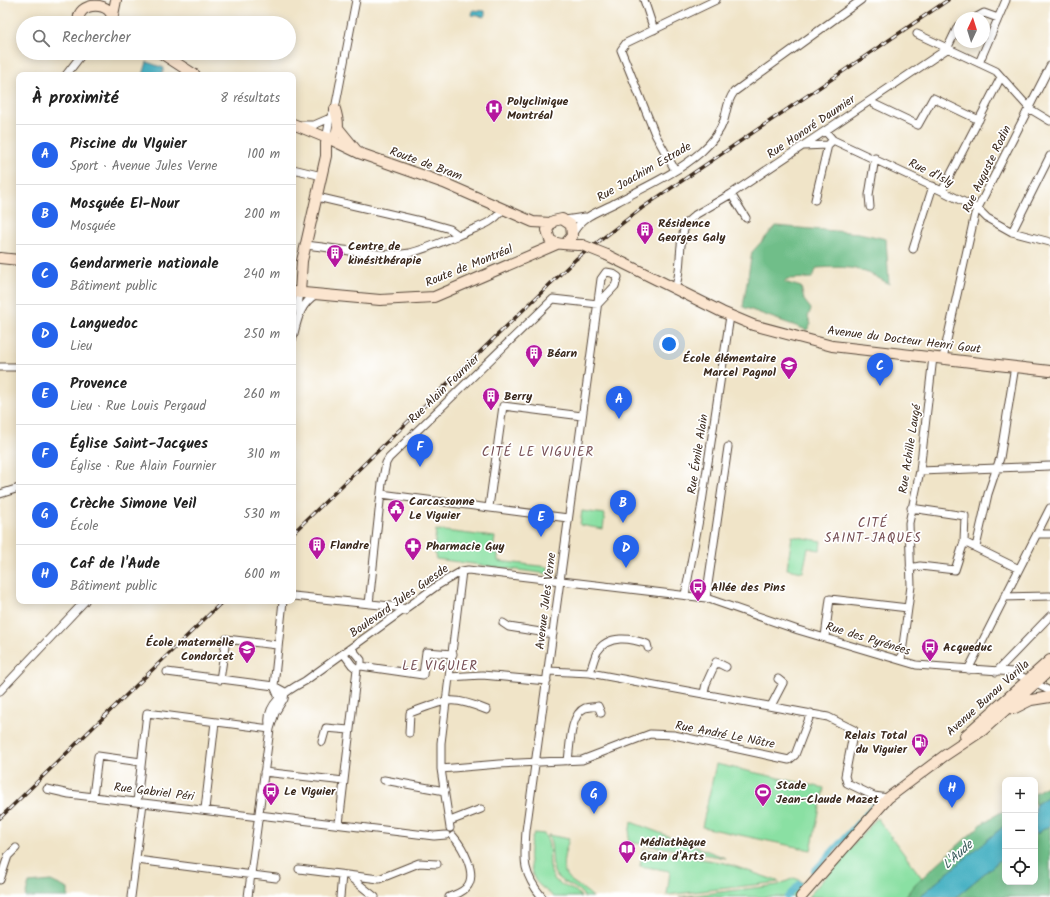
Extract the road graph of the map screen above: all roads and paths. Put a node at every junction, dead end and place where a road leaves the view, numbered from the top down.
1 (116, 0) edge
2 (356, 0) edge
3 (644, 0) edge
4 (716, 0) edge
5 (861, 0) edge
6 (1006, 0) edge
7 (97, 1) edge
8 (990, 15) edge
9 (79, 16) edge
10 (112, 16) edge
11 (114, 16) edge
12 (998, 18) junction
13 (654, 30) junction
14 (918, 34) dead end
15 (954, 34) edge
16 (947, 48) junction
17 (77, 60) edge
18 (172, 60) edge
19 (979, 63) junction
20 (1050, 66) edge
21 (68, 72) edge
22 (190, 72) edge
23 (1001, 77) junction
24 (871, 100) junction
25 (1030, 109) junction
26 (332, 114) junction
27 (979, 120) junction
28 (1050, 121) edge
29 (296, 126) edge
30 (296, 127) edge
31 (338, 128) junction
32 (825, 131) junction
33 (328, 140) junction
34 (830, 143) junction
35 (802, 146) junction
36 (359, 153) junction
37 (326, 156) junction
38 (1050, 156) edge
39 (875, 158) junction
40 (296, 170) edge
41 (675, 170) junction
42 (322, 176) junction
43 (932, 186) junction
44 (942, 191) junction
45 (731, 194) junction
46 (317, 197) junction
47 (815, 200) dead end
48 (870, 206) dead end
49 (978, 209) junction
50 (502, 210) junction
51 (587, 216) junction
52 (746, 218) dead end
53 (565, 220) junction
54 (551, 223) junction
55 (1012, 232) junction
56 (458, 235) junction
57 (567, 239) junction
58 (1050, 242) edge
59 (306, 244) junction
60 (913, 249) dead end
61 (0, 258) edge
62 (16, 260) edge
63 (301, 273) junction
64 (296, 279) edge
65 (675, 288) junction
66 (322, 295) junction
67 (297, 300) edge
68 (598, 304) joint
69 (730, 316) junction
70 (938, 357) junction
71 (1015, 366) junction
72 (0, 367) edge
73 (16, 367) edge
74 (1050, 371) edge
75 (582, 416) junction
76 (728, 447) dead end
77 (1050, 466) edge
78 (997, 467) junction
79 (920, 470) junction
80 (16, 489) edge
81 (0, 494) edge
82 (381, 494) junction
83 (489, 507) junction
84 (911, 508) junction
85 (1050, 508) edge
86 (568, 518) junction
87 (1037, 534) junction
88 (1050, 534) edge
89 (964, 542) junction
90 (976, 547) junction
91 (910, 568) junction
92 (1019, 569) junction
93 (462, 571) junction
94 (560, 581) junction
95 (685, 595) junction
96 (296, 596) edge
97 (1050, 596) edge
98 (1004, 597) junction
99 (706, 598) junction
100 (82, 604) edge
101 (283, 604) edge
102 (369, 604) junction
103 (908, 608) junction
104 (405, 611) junction
105 (1050, 616) edge
106 (503, 623) dead end
107 (553, 634) junction
108 (825, 637) junction
109 (277, 645) junction
110 (351, 648) junction
111 (648, 648) dead end
112 (344, 654) junction
113 (453, 654) junction
114 (901, 660) junction
115 (1050, 660) edge
116 (726, 667) dead end
117 (359, 668) junction
118 (969, 670) junction
119 (1050, 670) edge
120 (548, 671) junction
121 (167, 672) dead end
122 (996, 672) junction
123 (590, 673) junction
124 (449, 677) junction
125 (778, 679) dead end
126 (220, 680) junction
127 (547, 681) junction
128 (1032, 681) junction
129 (274, 686) junction
130 (0, 691) edge
131 (1050, 691) edge
132 (704, 693) junction
133 (283, 696) junction
134 (1050, 697) edge
135 (446, 700) junction
136 (771, 706) junction
137 (487, 710) dead end
138 (601, 713) dead end
139 (811, 713) junction
140 (997, 718) junction
141 (216, 722) junction
142 (270, 729) junction
143 (349, 730) junction
144 (409, 733) dead end
145 (322, 742) dead end
146 (944, 756) junction
147 (568, 761) junction
148 (142, 762) junction
149 (536, 762) junction
150 (441, 769) junction
151 (264, 772) junction
152 (384, 780) dead end
153 (344, 781) junction
154 (47, 789) dead end
155 (445, 791) junction
156 (93, 796) junction
157 (888, 798) junction
158 (140, 802) junction
159 (205, 809) junction
160 (481, 809) dead end
161 (259, 816) junction
162 (338, 824) junction
163 (450, 830) junction
164 (16, 848) dead end
165 (137, 860) junction
166 (437, 864) dead end
167 (299, 869) dead end
168 (251, 875) junction
169 (342, 875) junction
170 (350, 876) junction
171 (276, 878) dead end
172 (0, 880) edge
173 (131, 897) edge
174 (248, 897) edge
175 (340, 897) edge
176 (375, 897) edge
177 (449, 897) edge
178 (542, 897) edge
179 (801, 897) edge

1 - 11 main road
2 - 26 street
3 - 13 street
4 - 13 street
5 - 41 street, Rue Joachim Estrade
6 - 12 street
7 - 9 main road
7 - 10 main road
8 - 12 street
12 - 19 street
13 - 41 street
14 - 16 street
15 - 16 street
16 - 19 street
16 - 24 street, Rue Honoré Daumier
17 - 21 street
18 - 22 main road
19 - 23 street
20 - 25 street, Rue Auguste Rodin
23 - 25 street
23 - 27 street
24 - 27 street
24 - 32 street, Rue Honoré Daumier
25 - 28 street
25 - 49 street, Rue Auguste Rodin
26 - 29 street
26 - 31 main road
26 - 33 street
27 - 44 street
30 - 33 main road, Route de Bram
31 - 33 main road
31 - 36 main road
32 - 34 street, Rue d'Isly
32 - 35 street, Rue Honoré Daumier
33 - 36 main road, Route de Bram
33 - 37 main road
34 - 35 street
34 - 39 street, Rue d'Isly
34 - 47 street
35 - 45 street, Rue Honoré Daumier
36 - 37 main road
36 - 50 main road, Route de Bram
37 - 42 main road
38 - 55 street
39 - 43 street, Rue d'Isly
39 - 48 street
40 - 42 street
41 - 51 street, Rue Joachim Estrade
42 - 46 main road
43 - 44 street, Rue d'Isly
43 - 60 street
44 - 49 street, Rue d'Isly
45 - 52 street
45 - 65 street, Rue Honoré Daumier
46 - 56 street
46 - 59 main road
49 - 55 street, Rue d'Isly
49 - 70 street, Rue Auguste Rodin
50 - 54 main road, Route de Bram
50 - 56 street
51 - 53 street, Rue Joachim Estrade
51 - 57 street, Rue Joachim Estrade
53 - 54 main road
53 - 57 main road
54 - 57 main road
55 - 58 street, Rue d'Isly
56 - 59 street
57 - 65 main road, Avenue du Docteur Henri Gout, bridge
57 - 66 main road, Route de Montréal
59 - 63 main road
61 - 62 main road
63 - 64 main road
63 - 66 main road
63 - 67 main road
65 - 69 main road, Avenue du Docteur Henri Gout
66 - 67 main road, Route de Montréal
66 - 67 street
68 - 75 street, Avenue Jules Verne
68 - 82 street, Rue Alain Fournier
69 - 70 main road, Avenue du Docteur Henri Gout
69 - 95 street, Rue Émile Alain
70 - 71 main road, Avenue du Docteur Henri Gout
70 - 79 street, Rue Achille Laugé
71 - 74 main road, Avenue du Docteur Henri Gout
71 - 78 street
72 - 73 street
75 - 83 street
75 - 86 street, Avenue Jules Verne
76 - 99 street
77 - 78 street
78 - 79 street
78 - 90 street
79 - 84 street, Rue Achille Laugé
80 - 81 street
82 - 83 street
82 - 102 street, Rue Alain Fournier
83 - 86 street
84 - 89 street
84 - 91 street, Rue Achille Laugé
85 - 87 street
86 - 94 street, Avenue Jules Verne
87 - 88 street
87 - 92 street
89 - 90 street
89 - 91 street
90 - 92 street
91 - 103 street, Rue Achille Laugé
92 - 98 street
93 - 94 street, Boulevard Jules Guesde
93 - 104 street, Boulevard Jules Guesde
93 - 113 street
94 - 95 street, Boulevard Jules Guesde
94 - 107 street, Avenue Jules Verne
95 - 99 street, Boulevard Jules Guesde
96 - 102 street
97 - 98 street
98 - 118 street
99 - 108 street, Rue des Pyrénées
100 - 130 street
101 - 109 street
102 - 104 street
103 - 108 street
103 - 114 street, Rue Achille Laugé
104 - 110 street, Boulevard Jules Guesde
105 - 122 street
106 - 107 street
107 - 120 street, Avenue Jules Verne
108 - 114 street, Rue des Pyrénées
109 - 126 street
109 - 129 street
110 - 112 street, Boulevard Jules Guesde
110 - 117 street
111 - 123 street
112 - 117 street
112 - 133 street, Boulevard Jules Guesde
113 - 117 street
113 - 124 street
114 - 118 street, Rue des Pyrénées
115 - 128 main road, Avenue Bunau Varilla
116 - 132 street
117 - 143 street
118 - 122 street, Rue des Pyrénées
119 - 128 main road, Avenue Bunau Varilla
120 - 123 street
120 - 127 street, Avenue Jules Verne
121 - 126 street
122 - 128 street, Rue des Pyrénées
123 - 132 street
124 - 127 street
124 - 135 street
125 - 136 street
126 - 129 street
127 - 149 street, Avenue Jules Verne
128 - 131 street, Rue des Pyrénées
128 - 140 main road, Avenue Bunau Varilla
128 - 146 main road, Avenue Bunau Varilla
129 - 133 street
132 - 136 street
133 - 142 street
134 - 140 main road
135 - 137 street
135 - 144 street
135 - 150 street
136 - 139 street
138 - 147 street
139 - 147 street, Rue André Le Nôtre
139 - 157 street
140 - 146 main road, Avenue Bunau Varilla
141 - 142 street
141 - 148 street
141 - 159 street
142 - 151 street
143 - 145 street
143 - 153 street
146 - 157 main road, Avenue Bunau Varilla
147 - 149 street, Rue André Le Nôtre
148 - 156 street
148 - 158 street
149 - 150 street, Rue André Le Nôtre
149 - 178 street, Avenue Jules Verne
150 - 155 street
151 - 153 street
151 - 161 street
152 - 155 street
153 - 162 street
154 - 156 street, Rue Gabriel Péri
155 - 163 street
156 - 158 street, Rue Gabriel Péri
157 - 179 main road, Avenue Bunau Varilla
158 - 159 street, Rue Gabriel Péri
158 - 165 street
159 - 161 street, Rue Gabriel Péri
160 - 163 street, Rue Gabriel Péri
161 - 162 street, Rue Gabriel Péri
161 - 168 street
162 - 163 street, Rue Gabriel Péri
163 - 177 street
164 - 172 street
165 - 168 street
165 - 173 street
166 - 170 street
167 - 169 street
168 - 171 street
168 - 174 street
169 - 170 street
169 - 175 street
170 - 176 street

